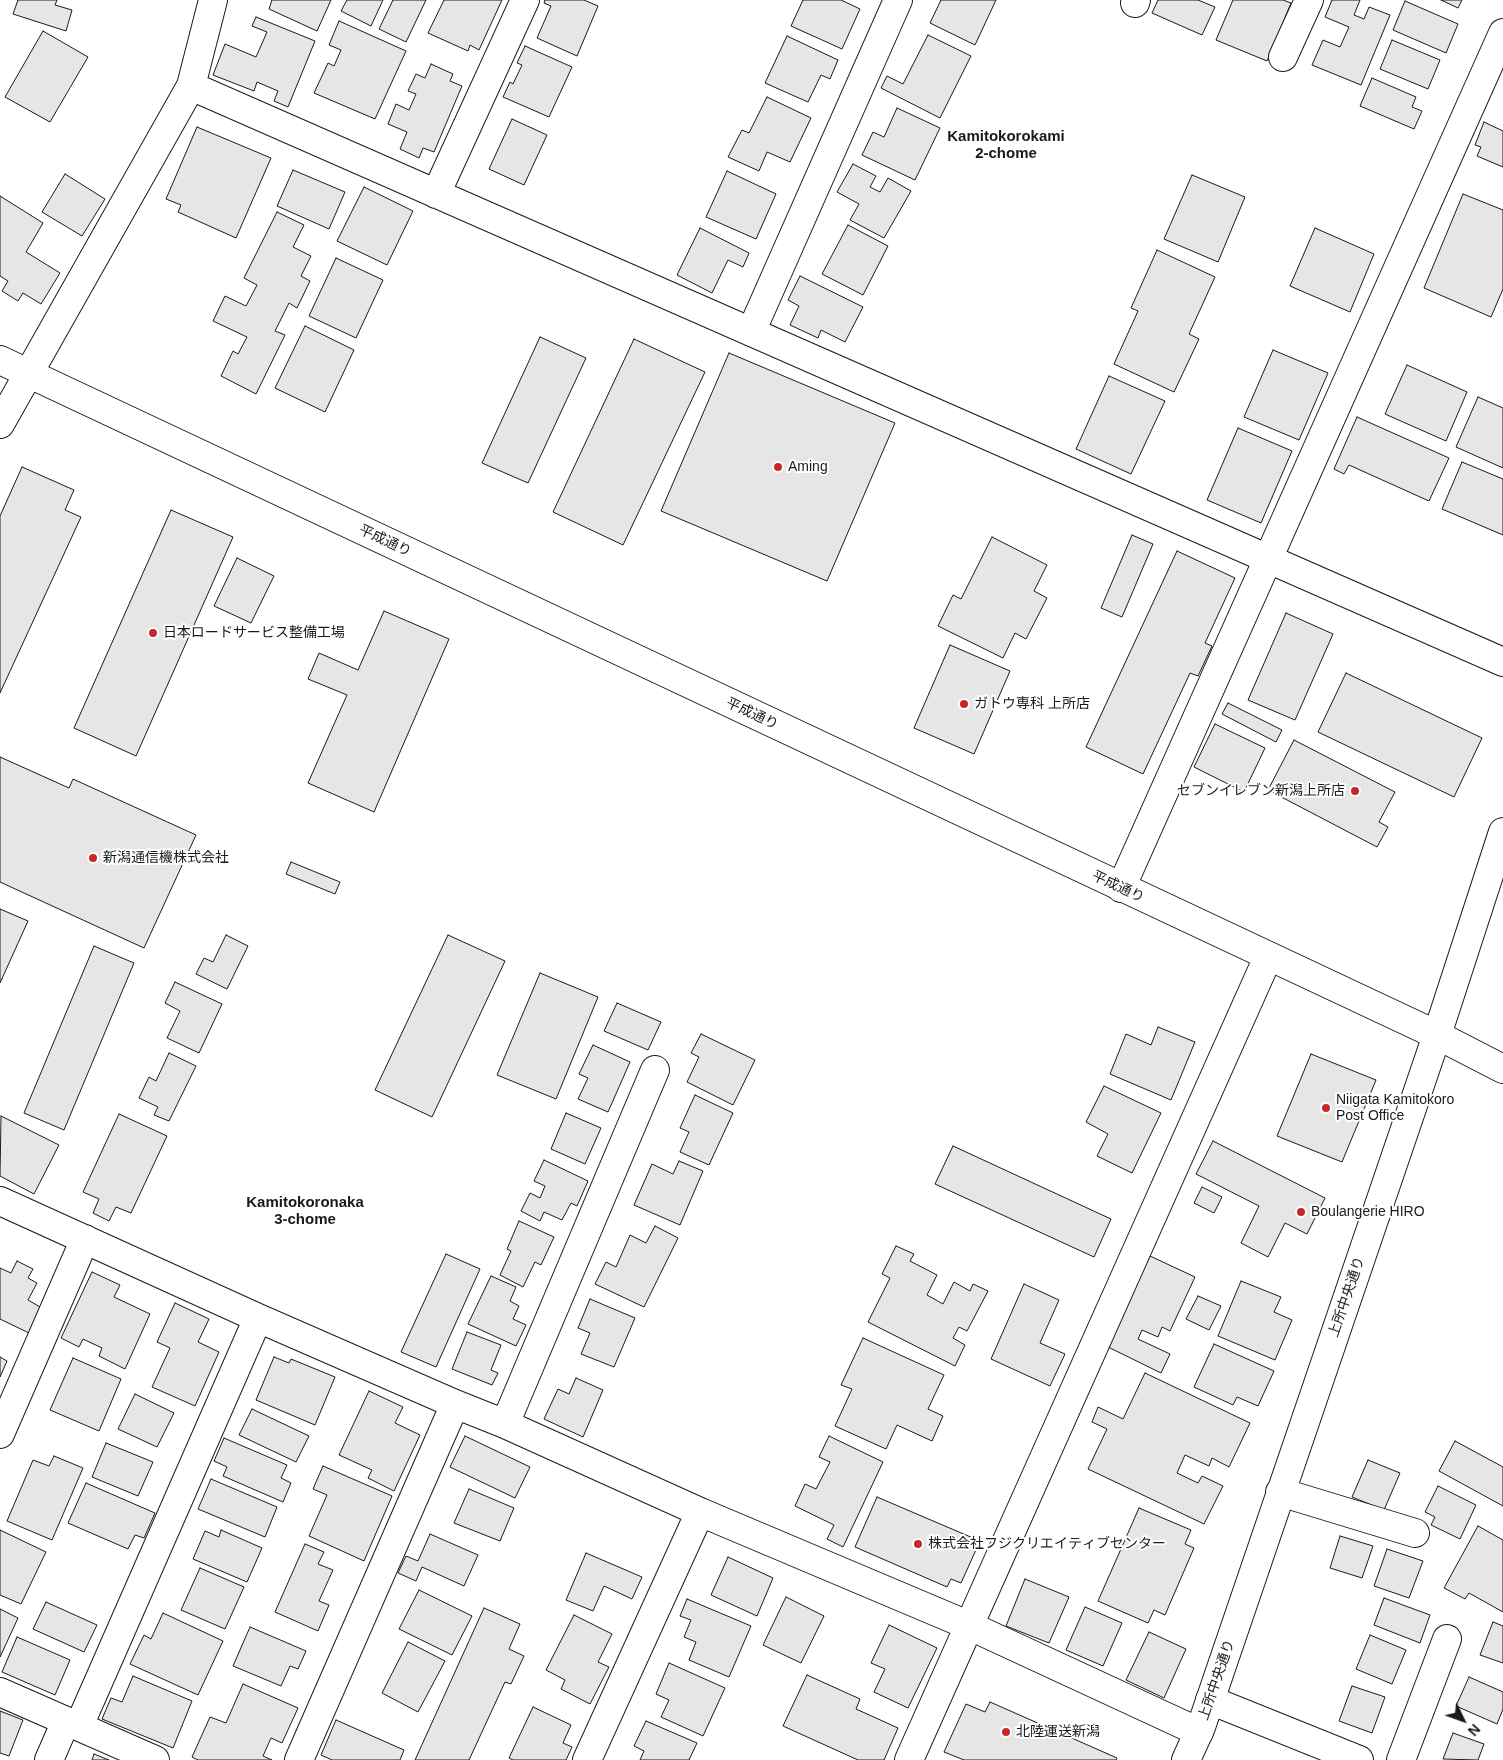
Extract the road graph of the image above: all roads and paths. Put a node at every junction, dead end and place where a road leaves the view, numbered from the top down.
1 (213, 0) edge
2 (525, 0) edge
3 (898, 0) edge
4 (1309, 0) edge
5 (1503, 33) edge
6 (1283, 57) dead end
7 (191, 86) junction
8 (436, 194) junction
9 (751, 332) junction
10 (0, 360) edge
11 (29, 374) junction
12 (0, 424) edge
13 (1269, 559) junction
14 (1503, 662) edge
15 (1503, 832) edge
16 (1121, 888) junction
17 (1268, 957) junction
18 (1437, 1035) junction
19 (1503, 1069) edge
20 (656, 1070) dead end
21 (0, 1201) edge
22 (85, 1239) junction
23 (258, 1318) junction
24 (454, 1404) junction
25 (505, 1424) junction
26 (0, 1434) edge
27 (1280, 1492) junction
28 (700, 1512) junction
29 (1415, 1533) dead end
30 (970, 1626) junction
31 (1447, 1639) dead end
32 (0, 1692) edge
33 (1210, 1700) junction
34 (72, 1724) junction
35 (1199, 1732) junction
36 (49, 1760) edge
37 (155, 1760) edge
38 (299, 1760) edge
39 (587, 1760) edge
40 (910, 1760) edge
41 (1186, 1760) edge
42 (1359, 1760) edge
43 (1401, 1760) edge

1 - 7 street
2 - 8 street
3 - 9 street
4 - 6 street
5 - 13 street
7 - 8 street
7 - 11 street
8 - 9 street
9 - 13 street
10 - 11 street, 平成通り
11 - 12 street
11 - 16 street, 平成通り
13 - 14 street
13 - 16 street
15 - 18 street, 上所中央通り
16 - 17 street, 平成通り
17 - 18 street, 平成通り
17 - 30 street
18 - 19 street, 平成通り
18 - 27 street, 上所中央通り
20 - 25 street
21 - 22 street
22 - 23 street
22 - 26 street
23 - 24 street
23 - 34 street
24 - 25 street
24 - 38 street
25 - 28 street
27 - 29 street
27 - 33 street, 上所中央通り
28 - 30 street
28 - 39 street
30 - 35 street
30 - 40 street
31 - 43 street
32 - 34 street
33 - 35 street, 上所中央通り
33 - 42 street
34 - 36 street
34 - 37 street
35 - 41 street, 上所中央通り

